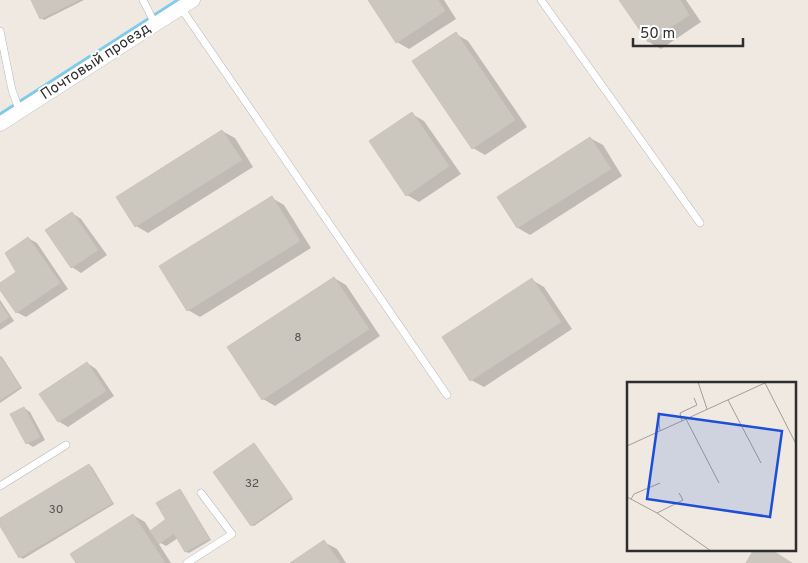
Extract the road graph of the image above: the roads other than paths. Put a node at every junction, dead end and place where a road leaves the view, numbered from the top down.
1 (143, 0) edge
2 (193, 0) edge
3 (541, 0) edge
4 (181, 8) junction
5 (155, 24) junction
6 (0, 31) edge
7 (20, 112) junction
8 (0, 124) edge
9 (700, 223) dead end
10 (447, 395) dead end
11 (66, 445) dead end
12 (0, 486) edge
13 (201, 493) dead end
14 (187, 563) edge

1 - 5 lane
2 - 4 street, Почтовый проезд
3 - 9 lane
4 - 5 street, Почтовый проезд
4 - 10 lane
5 - 7 street, Почтовый проезд
6 - 7 lane
7 - 8 street, Почтовый проезд
11 - 12 lane
13 - 14 lane

